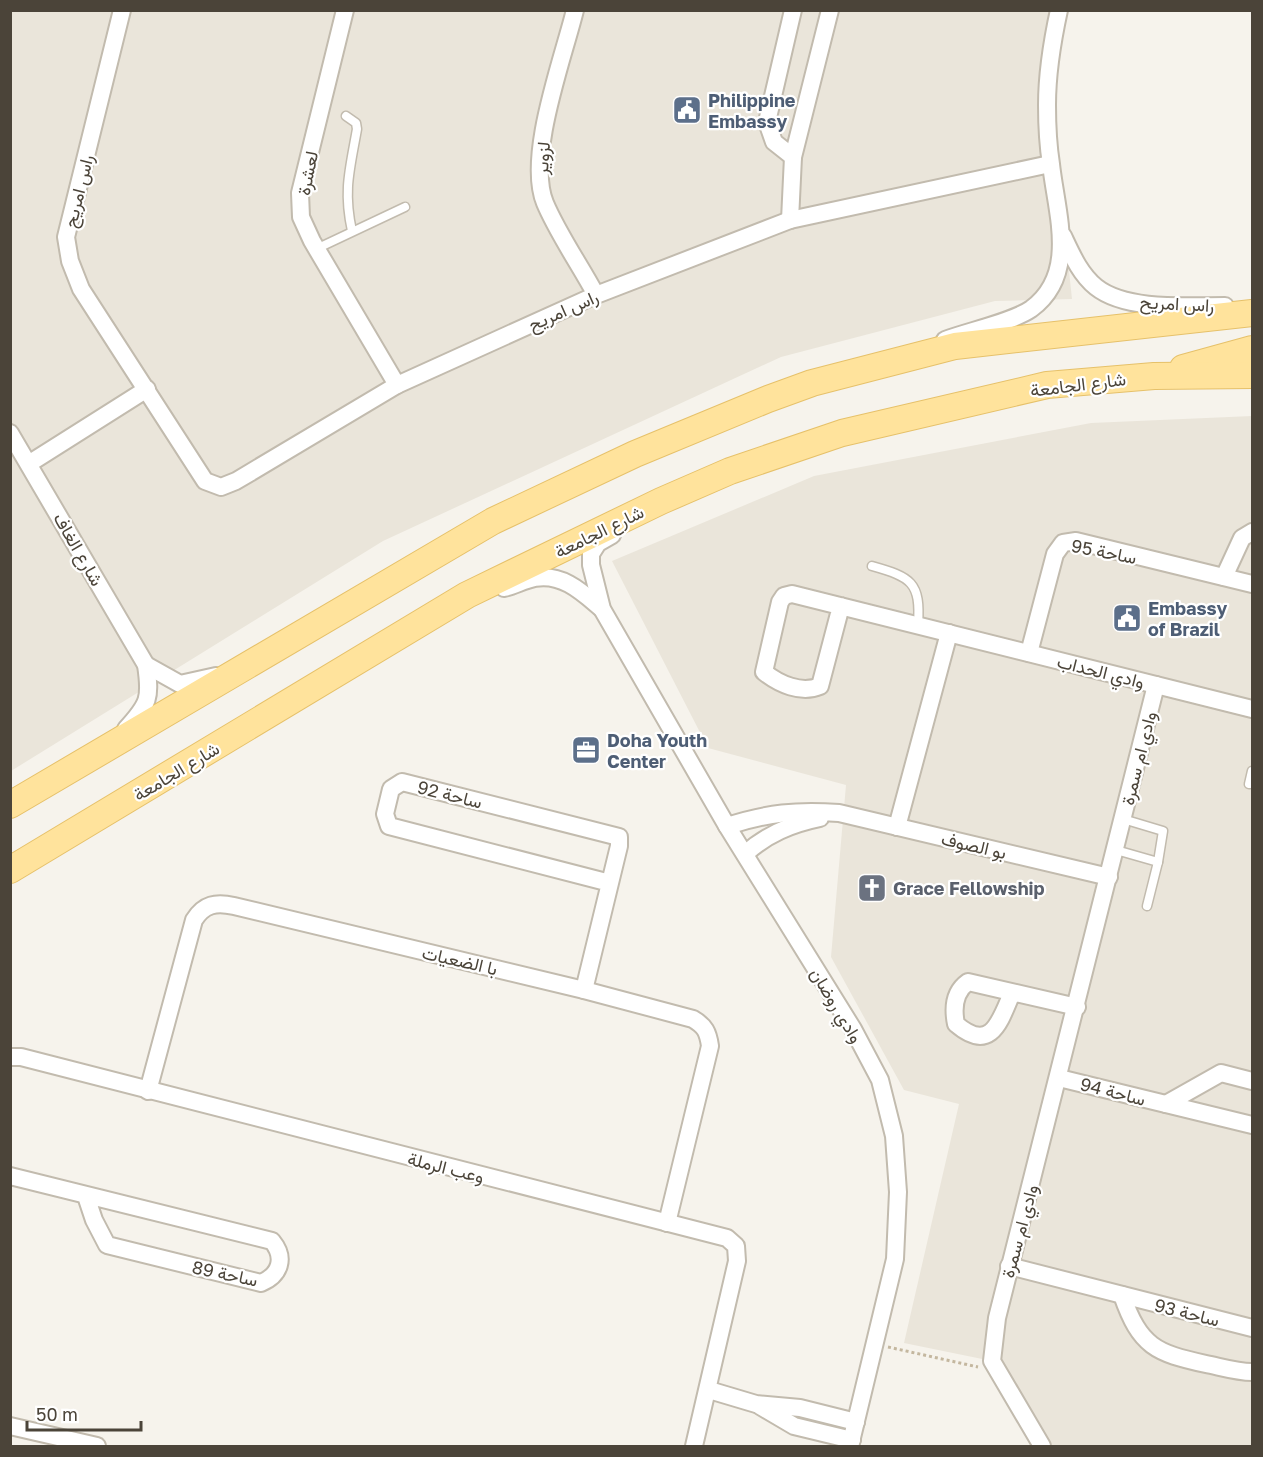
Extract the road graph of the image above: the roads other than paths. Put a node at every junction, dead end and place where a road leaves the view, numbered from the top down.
1 (122, 10) edge
2 (345, 10) edge
3 (575, 10) edge
4 (793, 10) edge
5 (831, 10) edge
6 (1059, 10) edge
7 (346, 116) dead end
8 (793, 157) junction
9 (1050, 164) junction
10 (405, 207) dead end
11 (790, 220) junction
12 (352, 231) junction
13 (1062, 234) junction
14 (316, 249) junction
15 (596, 295) junction
16 (1252, 306) edge
17 (1252, 313) edge
18 (1252, 349) edge
19 (914, 356) junction
20 (1252, 375) edge
21 (1154, 376) junction
22 (397, 385) junction
23 (147, 389) junction
24 (10, 433) edge
25 (30, 463) junction
26 (661, 501) junction
27 (1252, 532) edge
28 (872, 566) dead end
29 (1224, 578) junction
30 (1252, 584) edge
31 (468, 595) junction
32 (840, 606) junction
33 (602, 609) junction
34 (918, 625) junction
35 (949, 633) junction
36 (1029, 653) junction
37 (259, 659) junction
38 (146, 665) junction
39 (1156, 685) junction
40 (1252, 709) edge
41 (108, 748) junction
42 (1252, 771) edge
43 (1249, 784) dead end
44 (10, 805) edge
45 (838, 813) junction
46 (1123, 819) junction
47 (727, 826) junction
48 (897, 827) junction
49 (1116, 850) junction
50 (744, 854) junction
51 (1158, 862) junction
52 (10, 870) edge
53 (1109, 877) junction
54 (610, 882) junction
55 (1147, 906) dead end
56 (585, 990) junction
57 (1012, 993) dead end
58 (1077, 1007) junction
59 (10, 1057) edge
60 (1059, 1078) junction
61 (1252, 1081) edge
62 (148, 1091) junction
63 (1166, 1104) junction
64 (1252, 1125) edge
65 (10, 1176) edge
66 (86, 1196) junction
67 (667, 1223) junction
68 (1009, 1266) junction
69 (1122, 1295) junction
70 (1252, 1328) edge
71 (1252, 1372) edge
72 (709, 1390) junction
73 (756, 1404) junction
74 (856, 1422) junction
75 (10, 1426) edge
76 (35, 1439) edge
77 (851, 1443) edge
78 (97, 1446) edge
79 (694, 1446) edge
80 (1042, 1446) edge

1 - 23 street, راس امريح
2 - 14 street, لعشرة
3 - 15 street, لزوير
4 - 8 street
5 - 8 street
6 - 9 street, راس امريح
7 - 12 lane
8 - 11 street
9 - 11 street, راس امريح
9 - 13 street, راس امريح
10 - 12 lane
11 - 15 street, راس امريح
12 - 14 lane
13 - 16 street, راس امريح
13 - 19 street, راس امريح
14 - 22 street, لعشرة
15 - 22 street, راس امريح
17 - 19 main road
18 - 21 main road
19 - 37 main road
20 - 21 main road, شارع الجامعة
21 - 26 main road, شارع الجامعة
22 - 23 street, راس امريح
23 - 25 street
24 - 25 street, شارع الغاف
25 - 38 street, شارع الغاف
26 - 31 main road, شارع الجامعة
26 - 33 street, وادي روضان
27 - 29 street
28 - 34 lane
29 - 30 street, ساحة 95
29 - 36 street, ساحة 95
31 - 33 street, وادي روضان
31 - 52 main road, شارع الجامعة
32 - 32 street, وادي الحداب
32 - 34 street, وادي الحداب
33 - 47 street, وادي روضان
34 - 35 street, وادي الحداب
35 - 36 street, وادي الحداب
35 - 48 street
36 - 39 street, وادي الحداب
37 - 38 street
37 - 41 main road
38 - 41 street, شارع الغاف
39 - 40 street, وادي الحداب
39 - 46 street, وادي ام سمرة
41 - 44 main road
42 - 43 lane
45 - 47 street, بو الصوف
45 - 48 street, بو الصوف
45 - 50 street, بو الصوف
46 - 49 street, وادي ام سمرة
46 - 51 lane
47 - 50 street, وادي روضان
48 - 53 street, بو الصوف
49 - 51 lane
49 - 53 street, وادي ام سمرة
50 - 74 street, وادي روضان
51 - 55 lane
53 - 58 street, وادي ام سمرة
54 - 54 street, ساحة 92
54 - 56 street, ساحة 92
56 - 62 street, با الضعيات
56 - 67 street, با الضعيات
57 - 58 street
58 - 60 street, وادي ام سمرة
59 - 62 street, وعب الرملة
60 - 63 street, ساحة 94
60 - 68 street, وادي ام سمرة
61 - 63 street, ساحة 94
62 - 67 street, وعب الرملة
63 - 64 street, ساحة 94
65 - 66 street, ساحة 89
66 - 66 street, ساحة 89
67 - 72 street, وعب الرملة
68 - 69 street, ساحة 93
68 - 80 street, وادي ام سمرة
69 - 70 street, ساحة 93
69 - 71 street, ساحة 93
72 - 73 street
72 - 79 street, وعب الرملة
73 - 74 street
73 - 77 street
74 - 77 street, وادي روضان
75 - 76 street
76 - 78 street

